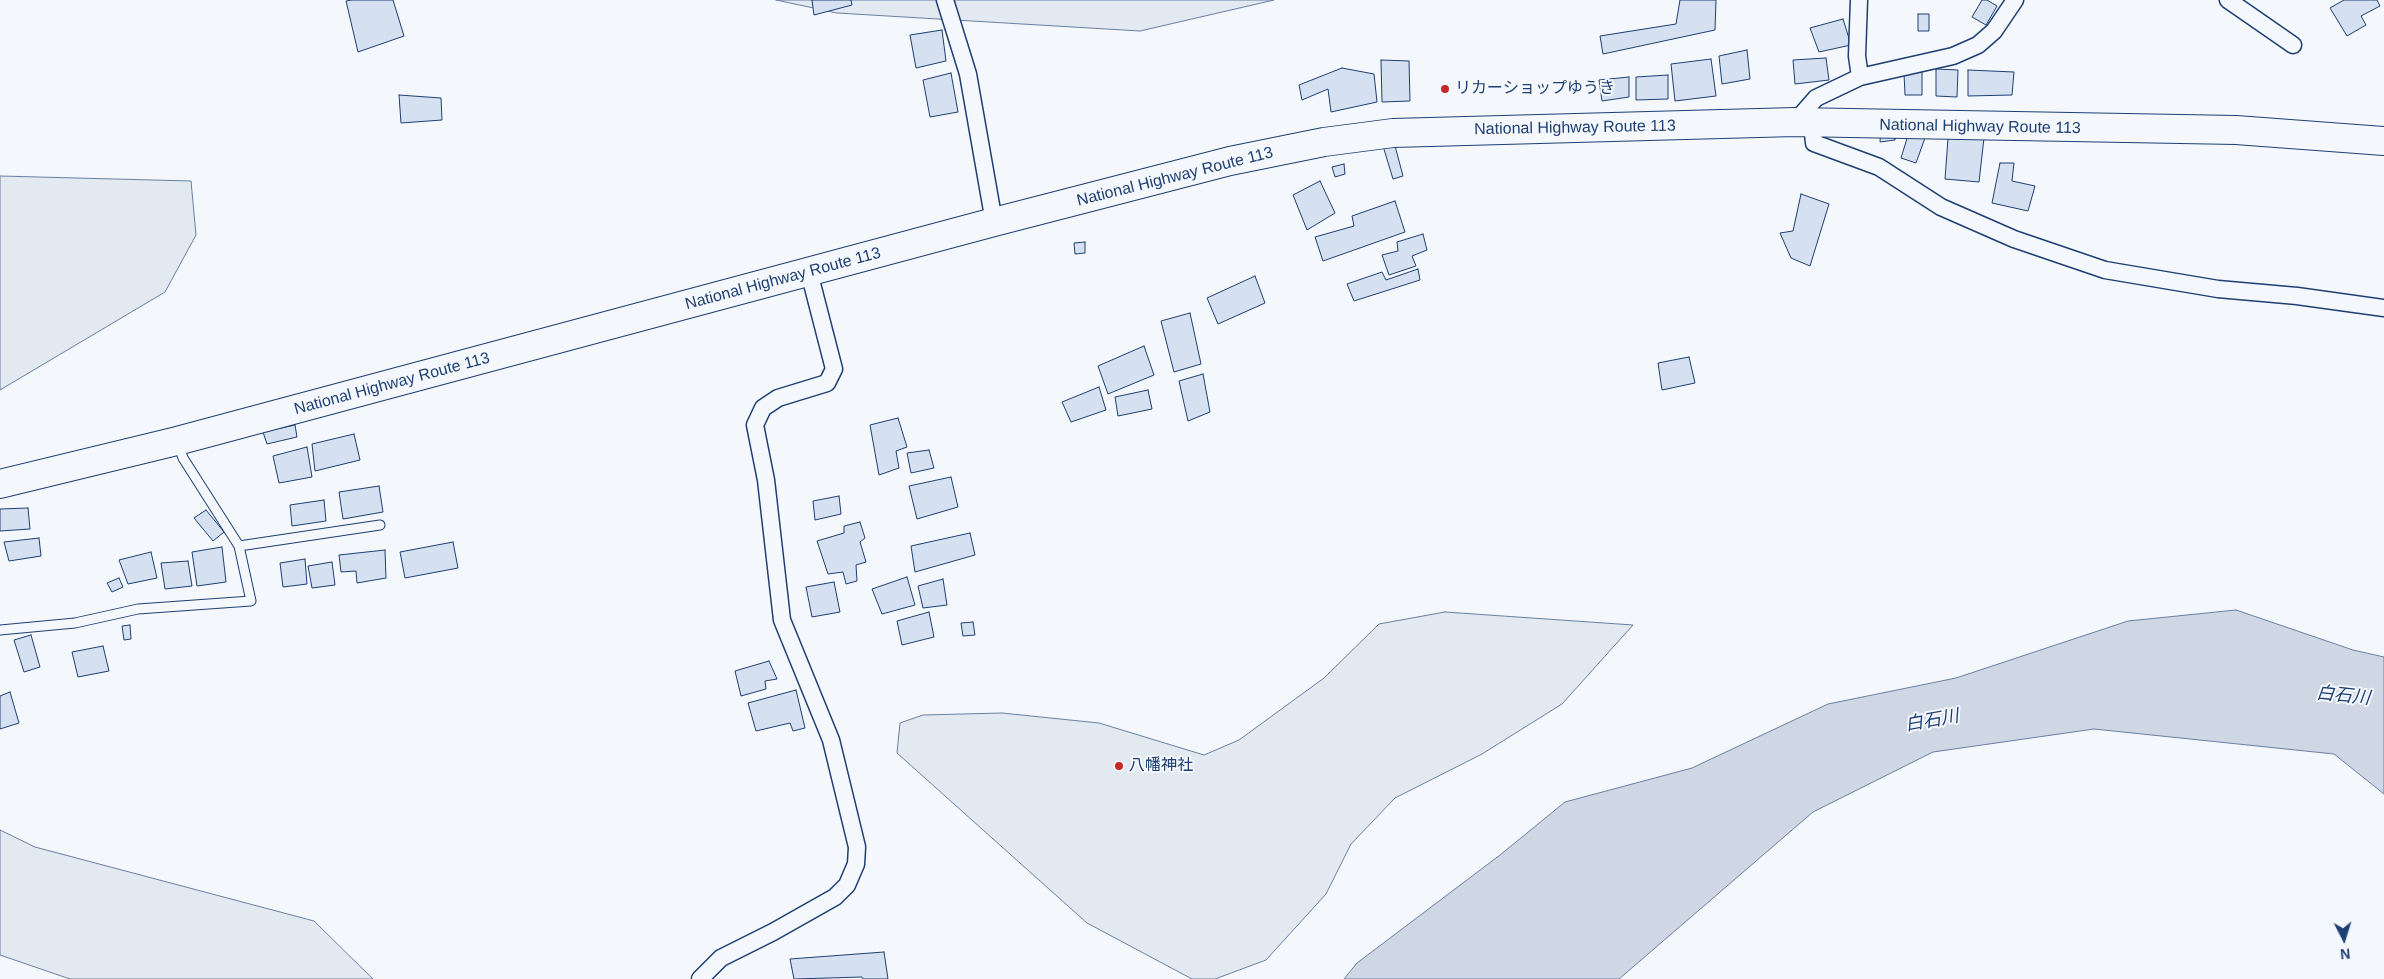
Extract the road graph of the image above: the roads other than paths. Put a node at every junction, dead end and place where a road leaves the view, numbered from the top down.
1 (945, 0) edge
2 (1859, 0) edge
3 (2015, 0) edge
4 (2228, 0) edge
5 (2293, 45) dead end
6 (1860, 76) junction
7 (1804, 123) junction
8 (2384, 141) edge
9 (994, 222) junction
10 (809, 272) junction
11 (2384, 308) edge
12 (177, 441) junction
13 (0, 484) edge
14 (380, 525) dead end
15 (239, 546) junction
16 (0, 630) edge
17 (700, 979) edge

1 - 9 street
2 - 6 street
3 - 6 street
4 - 5 street
6 - 7 street
7 - 8 highway, National Highway Route 113
7 - 9 highway, National Highway Route 113
7 - 11 street
9 - 10 highway, National Highway Route 113
10 - 12 highway, National Highway Route 113
10 - 17 street
12 - 13 highway, National Highway Route 113
12 - 15 lane
14 - 15 lane
15 - 16 lane

